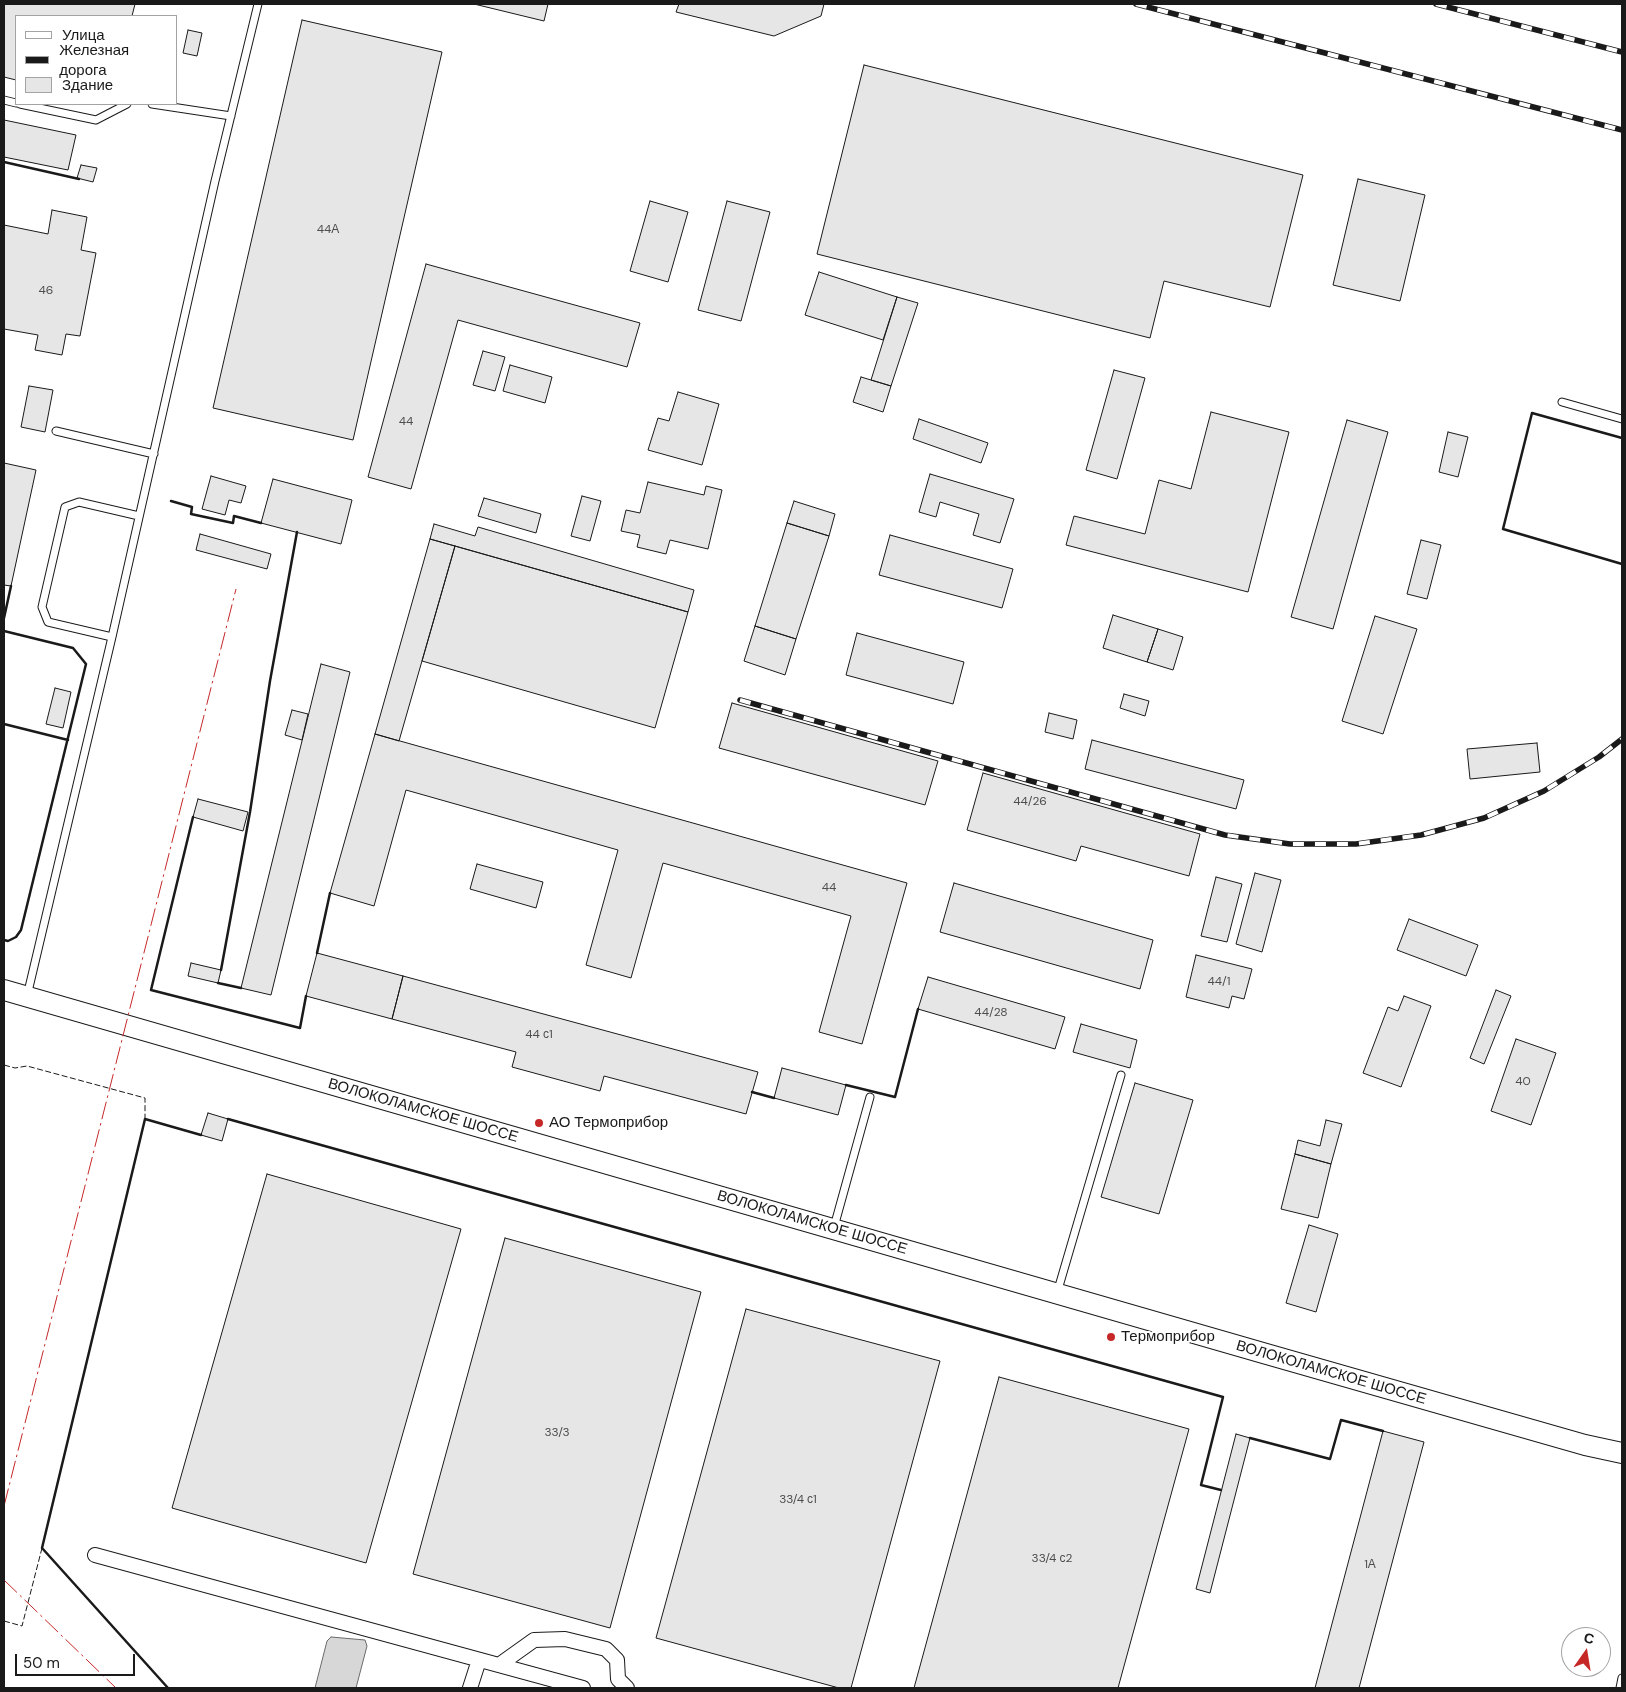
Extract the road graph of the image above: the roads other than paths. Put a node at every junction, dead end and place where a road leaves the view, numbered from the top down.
1 (258, 4) edge
2 (25, 105) edge
3 (125, 105) edge
4 (159, 105) edge
5 (231, 116) junction
6 (1562, 402) dead end
7 (1622, 419) edge
8 (56, 431) dead end
9 (154, 454) junction
10 (139, 516) junction
11 (112, 637) junction
12 (4, 990) edge
13 (27, 996) junction
14 (1121, 1075) dead end
15 (870, 1097) dead end
16 (834, 1230) junction
17 (1057, 1293) junction
18 (1622, 1453) edge
19 (95, 1555) dead end
20 (479, 1660) junction
21 (499, 1665) junction
22 (1622, 1678) edge
23 (470, 1688) edge
24 (583, 1688) edge
25 (627, 1688) edge
26 (1620, 1688) edge

1 - 5 lane
2 - 3 lane
4 - 5 lane
5 - 9 lane
6 - 7 lane
8 - 9 lane
9 - 10 lane
10 - 11 lane
10 - 11 lane
11 - 13 lane
12 - 13 street, ВОЛОКОЛАМСКОЕ ШОССЕ
13 - 16 street, ВОЛОКОЛАМСКОЕ ШОССЕ
14 - 17 lane
15 - 16 lane
16 - 17 street, ВОЛОКОЛАМСКОЕ ШОССЕ
17 - 18 street, ВОЛОКОЛАМСКОЕ ШОССЕ
19 - 20 street
20 - 21 street
20 - 23 street
21 - 24 street
21 - 25 street
22 - 26 lane

